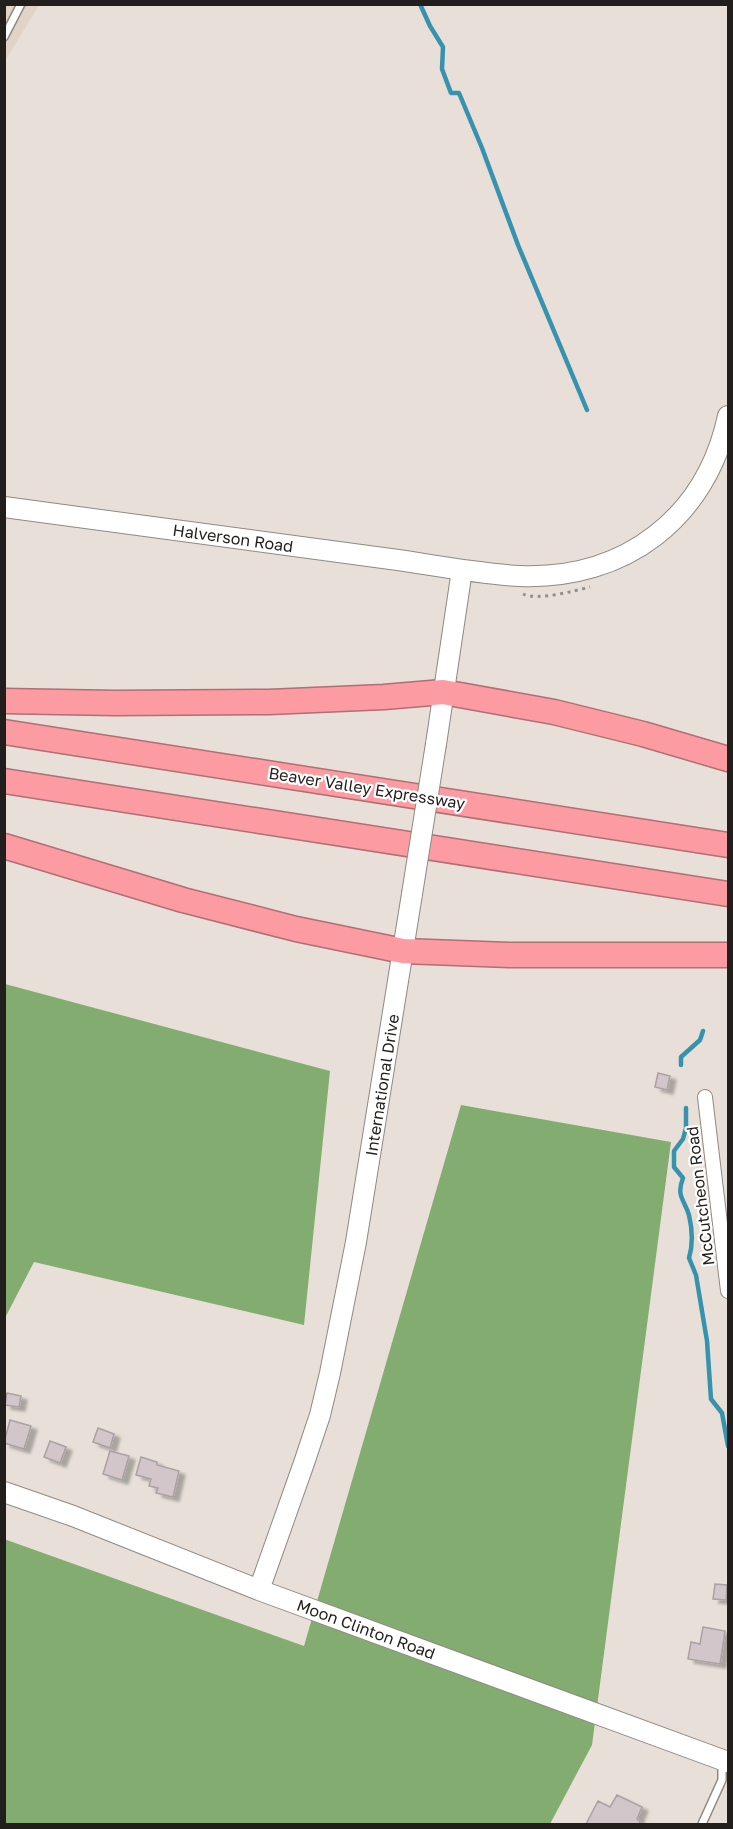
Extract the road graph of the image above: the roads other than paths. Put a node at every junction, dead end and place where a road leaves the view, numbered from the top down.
1 (21, 4) edge
2 (4, 37) edge
3 (729, 416) edge
4 (4, 507) edge
5 (462, 570) junction
6 (443, 692) junction
7 (4, 701) edge
8 (4, 732) edge
9 (729, 759) edge
10 (4, 781) edge
11 (729, 845) edge
12 (4, 846) edge
13 (729, 894) edge
14 (403, 951) junction
15 (729, 956) edge
16 (705, 1097) dead end
17 (729, 1291) edge
18 (4, 1492) edge
19 (258, 1590) junction
20 (725, 1761) edge
21 (702, 1824) edge

1 - 2 lane
3 - 5 street, Halverson Road
4 - 5 street, Halverson Road
5 - 6 street, International Drive
6 - 7 highway
6 - 9 highway
6 - 14 street, International Drive, bridge
8 - 11 highway, Beaver Valley Expressway
10 - 13 highway
12 - 14 highway
14 - 15 highway
14 - 19 street, International Drive
16 - 17 street, McCutcheon Road
18 - 19 street, Moon Clinton Road
19 - 20 street, Moon Clinton Road
20 - 21 lane

